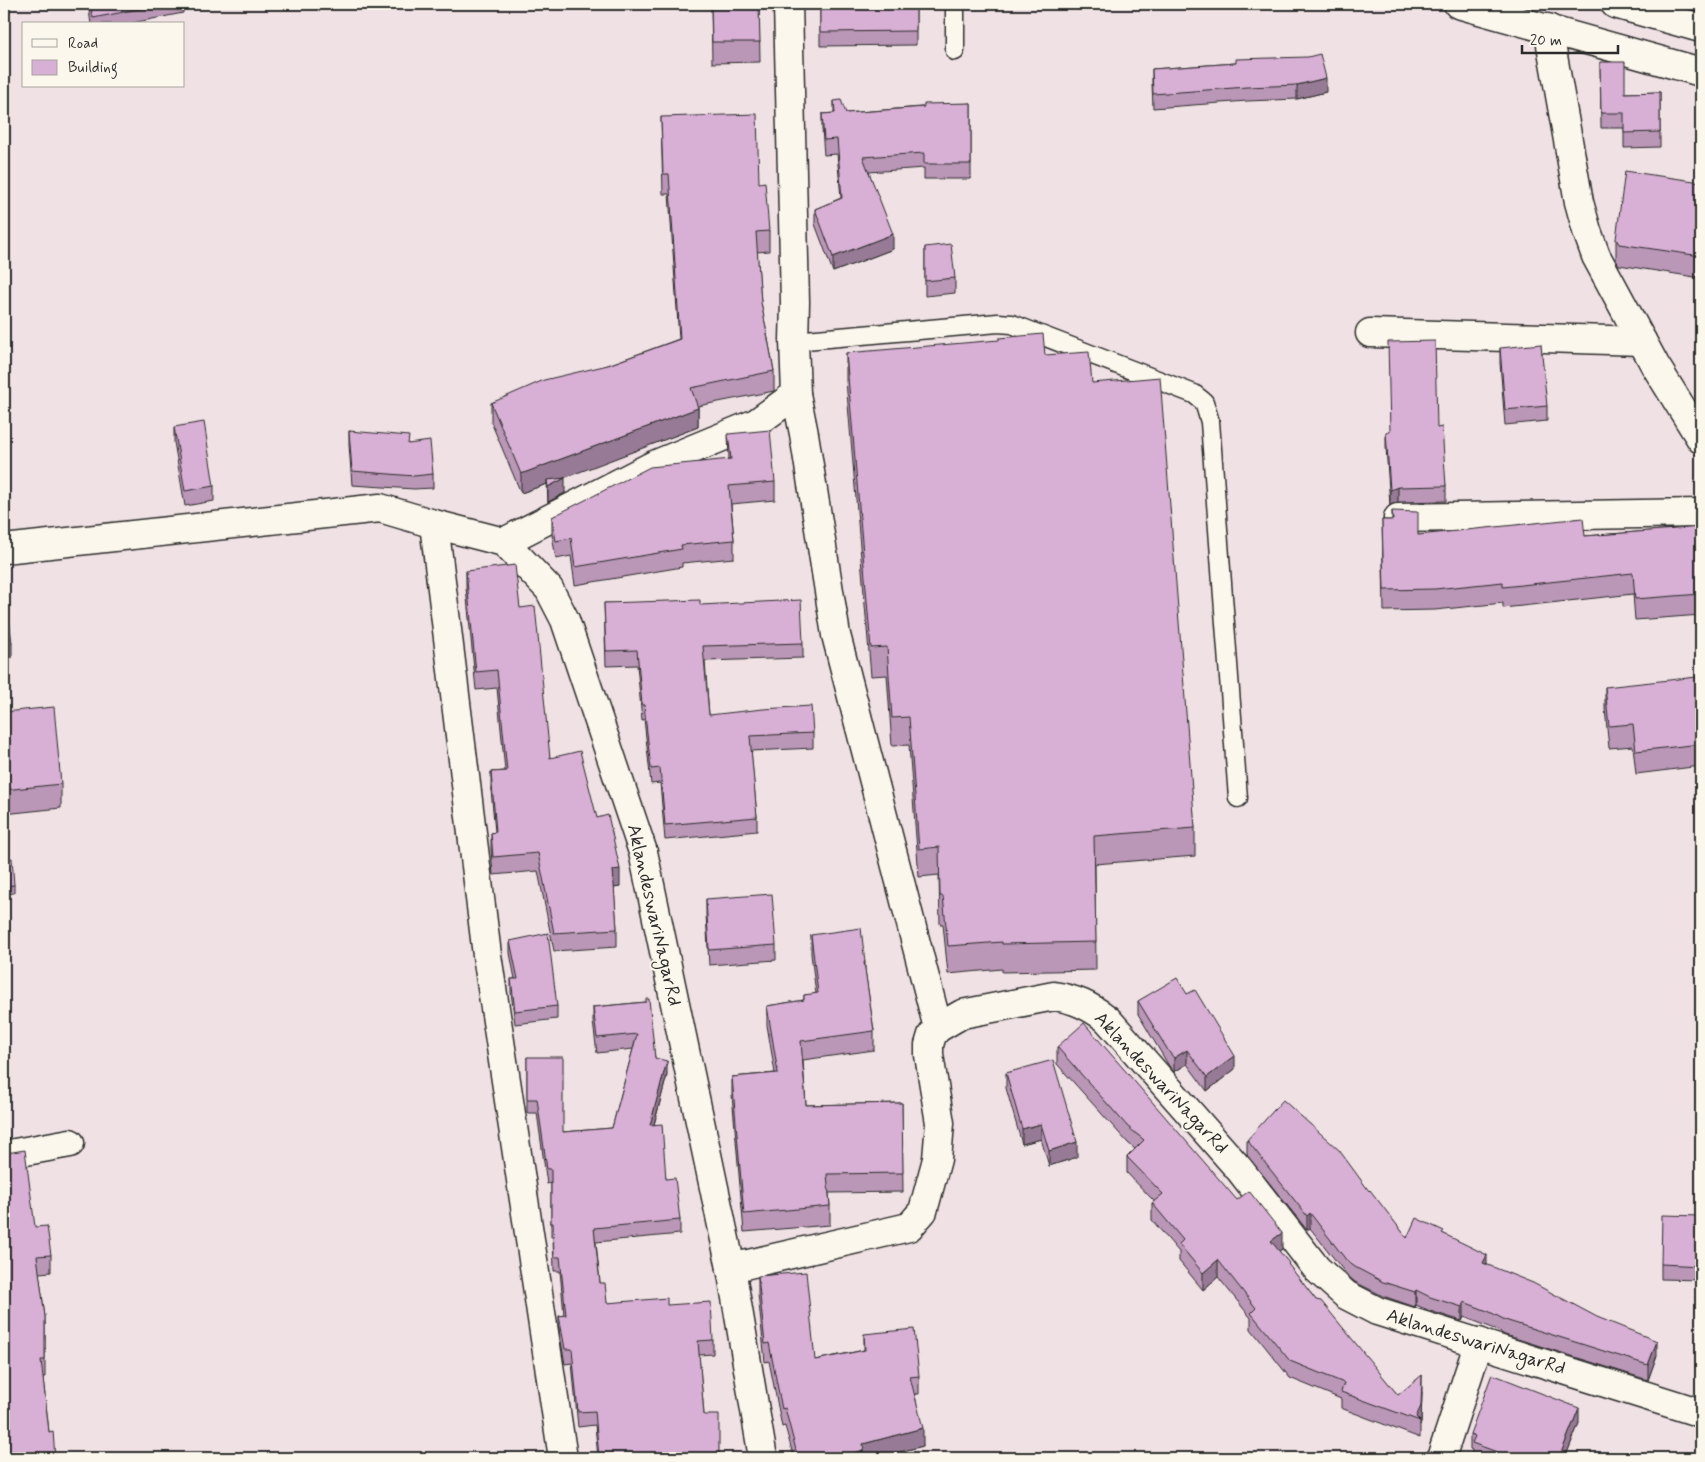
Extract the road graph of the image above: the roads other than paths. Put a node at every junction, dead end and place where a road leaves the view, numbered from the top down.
1 (788, 4) edge
2 (955, 4) edge
3 (1458, 4) edge
4 (1616, 4) edge
5 (1648, 9) edge
6 (1548, 28) junction
7 (1701, 28) edge
8 (955, 51) dead end
9 (1701, 72) edge
10 (1370, 333) dead end
11 (794, 341) junction
12 (1642, 341) junction
13 (796, 394) junction
14 (1701, 439) edge
15 (1701, 513) edge
16 (1398, 518) edge
17 (434, 524) junction
18 (492, 539) junction
19 (4, 549) edge
20 (439, 554) junction
21 (1238, 798) dead end
22 (938, 1028) junction
23 (70, 1143) dead end
24 (4, 1155) edge
25 (731, 1268) junction
26 (1479, 1342) junction
27 (1701, 1413) edge
28 (563, 1458) edge
29 (763, 1458) edge
30 (1441, 1458) edge

1 - 11 main road
2 - 8 lane
3 - 6 main road
4 - 5 main road
5 - 7 main road
6 - 9 main road
6 - 12 main road
10 - 12 main road
11 - 13 main road
11 - 21 lane
12 - 14 main road
13 - 18 main road
13 - 22 main road
15 - 16 main road
17 - 18 main road
17 - 19 main road
17 - 20 main road
18 - 20 main road
18 - 25 main road, AklandeswariNagarRd
20 - 28 main road
22 - 25 main road
22 - 26 main road, AklandeswariNagarRd
23 - 24 main road
25 - 29 main road, AklandeswariNagarRd
26 - 27 main road, AklandeswariNagarRd
26 - 30 main road

